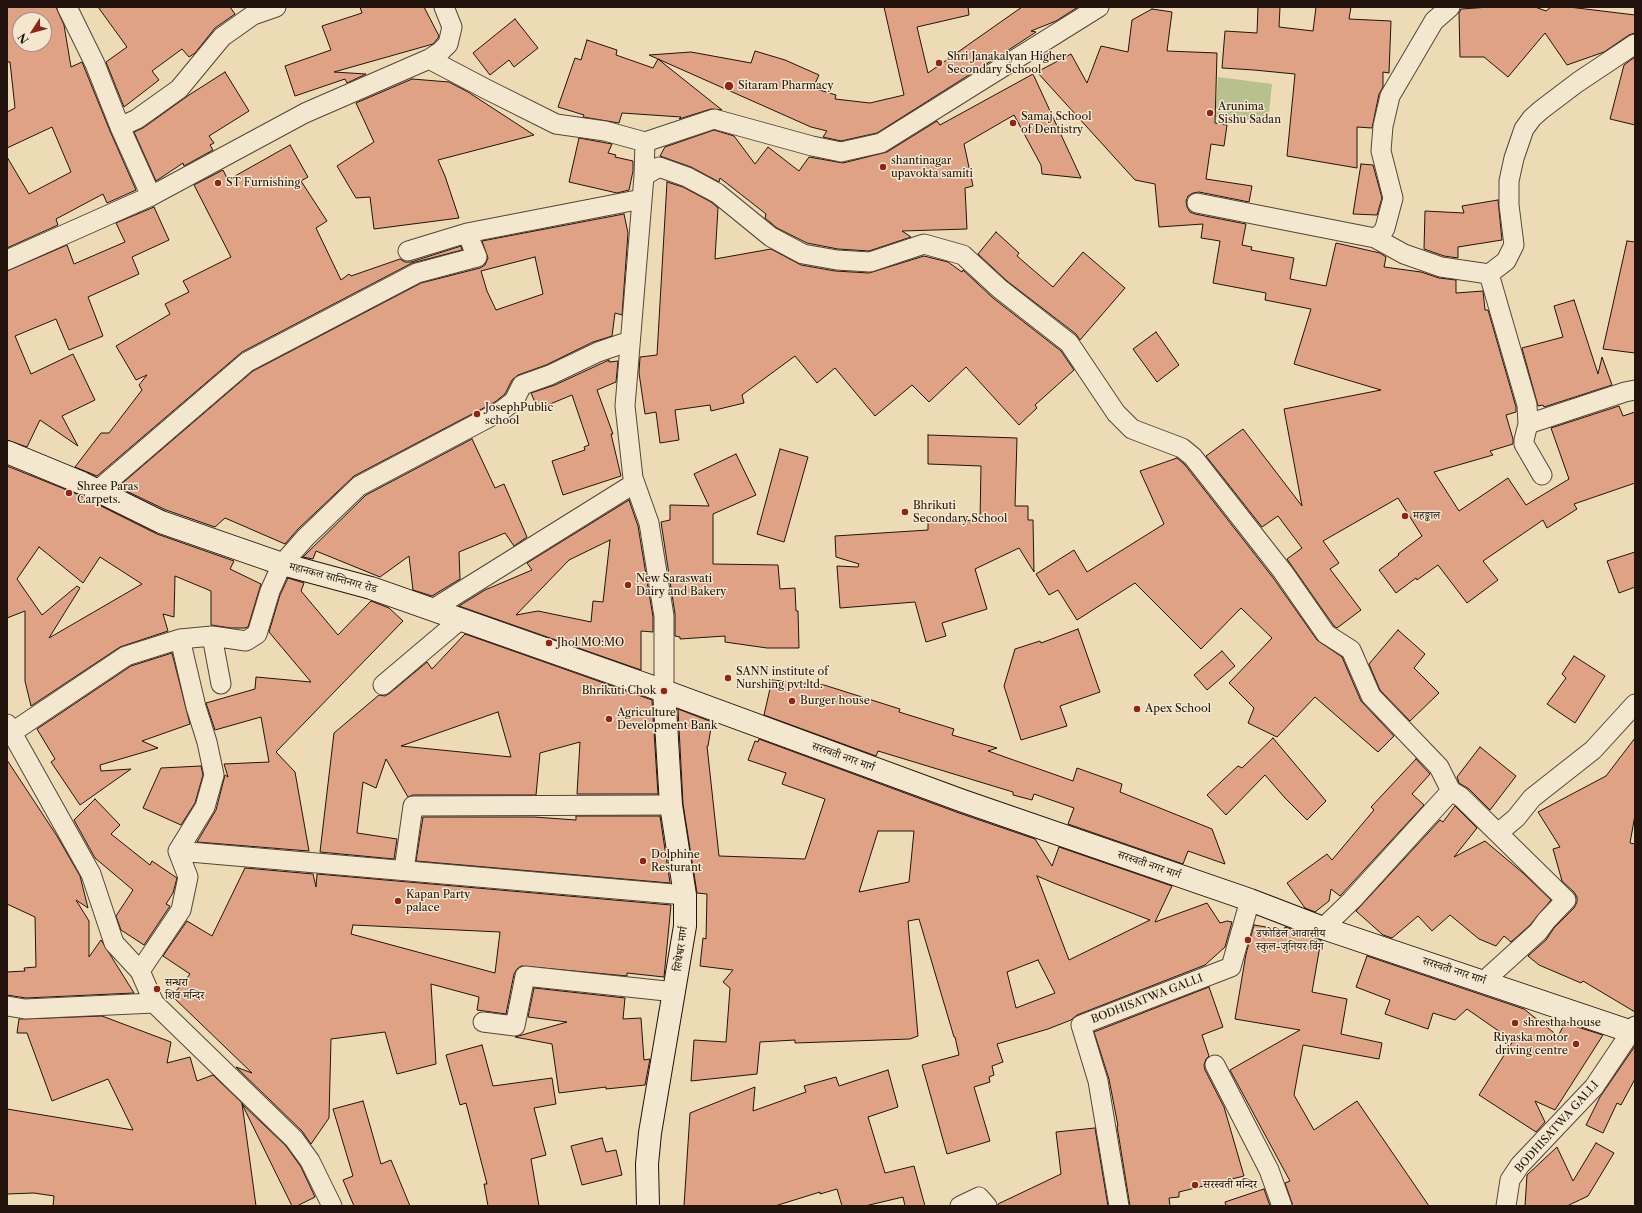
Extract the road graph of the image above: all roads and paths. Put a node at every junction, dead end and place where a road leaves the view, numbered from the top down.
1 (67, 7) edge
2 (276, 7) edge
3 (444, 7) edge
4 (1099, 7) edge
5 (1450, 7) edge
6 (1635, 44) edge
7 (429, 59) junction
8 (120, 127) junction
9 (645, 142) junction
10 (644, 176) junction
11 (151, 196) junction
12 (642, 200) junction
13 (1197, 203) dead end
14 (467, 233) junction
15 (1375, 238) junction
16 (408, 251) dead end
17 (7, 260) edge
18 (1489, 274) junction
19 (630, 341) junction
20 (1635, 390) edge
21 (1528, 424) junction
22 (7, 452) edge
23 (1542, 475) dead end
24 (635, 483) junction
25 (98, 490) junction
26 (282, 564) junction
27 (433, 609) junction
28 (461, 619) junction
29 (212, 636) junction
30 (180, 639) junction
31 (221, 684) dead end
32 (383, 685) dead end
33 (664, 691) junction
34 (1635, 704) edge
35 (9, 729) edge
36 (1451, 792) junction
37 (671, 805) junction
38 (1498, 833) junction
39 (178, 851) junction
40 (404, 870) junction
41 (685, 895) junction
42 (1250, 900) junction
43 (1323, 928) junction
44 (140, 971) junction
45 (1484, 981) junction
46 (675, 992) junction
47 (154, 1003) junction
48 (7, 1006) edge
49 (483, 1022) dead end
50 (1634, 1030) edge
51 (1216, 1065) dead end
52 (332, 1206) edge
53 (648, 1206) edge
54 (960, 1206) edge
55 (987, 1206) edge
56 (1119, 1206) edge
57 (1282, 1206) edge
58 (1506, 1206) edge

1 - 8 street
2 - 8 street
3 - 7 street
4 - 9 street
5 - 15 street
6 - 18 street
7 - 9 street
7 - 11 street
8 - 11 street
9 - 10 street
10 - 12 street
10 - 36 street
11 - 17 street
12 - 14 street
12 - 19 street
13 - 15 street
14 - 16 street
14 - 25 street
15 - 18 street
18 - 21 street
19 - 24 street
19 - 26 street
20 - 21 street
21 - 23 street
22 - 25 main road, महानकल सान्तिनगर रोड
24 - 27 street
24 - 33 street
25 - 26 main road, महानकल सान्तिनगर रोड
26 - 27 main road, महानकल सान्तिनगर रोड
26 - 29 street
27 - 28 main road, महानकल सान्तिनगर रोड
28 - 32 street
28 - 33 main road, महानकल सान्तिनगर रोड
29 - 30 street
29 - 31 street
30 - 35 street
30 - 39 street
33 - 37 main road, सिधेश्वर मार्ग
33 - 42 main road, सरस्वती नगर मार्ग
34 - 38 street
35 - 44 street
36 - 38 street
36 - 43 street
37 - 40 street
37 - 41 main road, सिधेश्वर मार्ग
38 - 45 street
39 - 40 street
39 - 44 street
40 - 41 street
41 - 46 main road, सिधेश्वर मार्ग
42 - 43 main road, सरस्वती नगर मार्ग
42 - 56 street, BODHISATWA GALLI
43 - 45 main road, सरस्वती नगर मार्ग
44 - 47 street
45 - 50 main road, सरस्वती नगर मार्ग
46 - 49 street
46 - 53 main road, सिधेश्वर मार्ग
47 - 48 street
47 - 52 street
50 - 58 street, BODHISATWA GALLI
51 - 57 street
54 - 55 street

